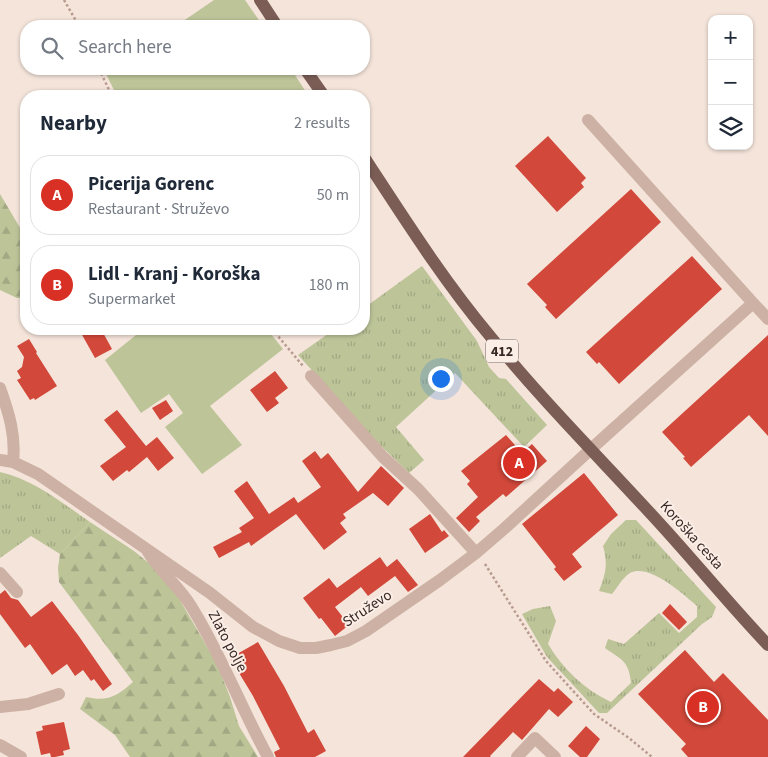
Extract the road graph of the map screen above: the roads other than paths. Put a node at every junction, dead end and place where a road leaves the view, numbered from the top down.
1 (260, 0) edge
2 (273, 20) edge
3 (309, 75) edge
4 (320, 90) edge
5 (588, 120) dead end
6 (370, 166) edge
7 (753, 303) junction
8 (768, 319) edge
9 (311, 376) road end
10 (0, 388) edge
11 (591, 449) junction
12 (0, 460) edge
13 (13, 462) junction
14 (146, 547) junction
15 (476, 553) junction
16 (0, 574) edge
17 (17, 592) dead end
18 (768, 645) edge
19 (58, 694) dead end
20 (0, 707) edge
21 (0, 746) edge
22 (21, 757) edge
23 (268, 757) edge
24 (517, 757) edge
25 (555, 757) edge

1 - 2 main road
3 - 4 main road
5 - 7 street
6 - 11 main road, 412
7 - 8 street
7 - 11 street, Struževo
9 - 15 street
10 - 13 street
11 - 15 street, Struževo
11 - 18 main road, Koroška cesta / 412
12 - 13 street, Struževo
13 - 14 street, Struževo
14 - 15 street, Struževo
14 - 23 street, Zlato polje
16 - 17 street
19 - 20 street
21 - 22 street
24 - 25 street

